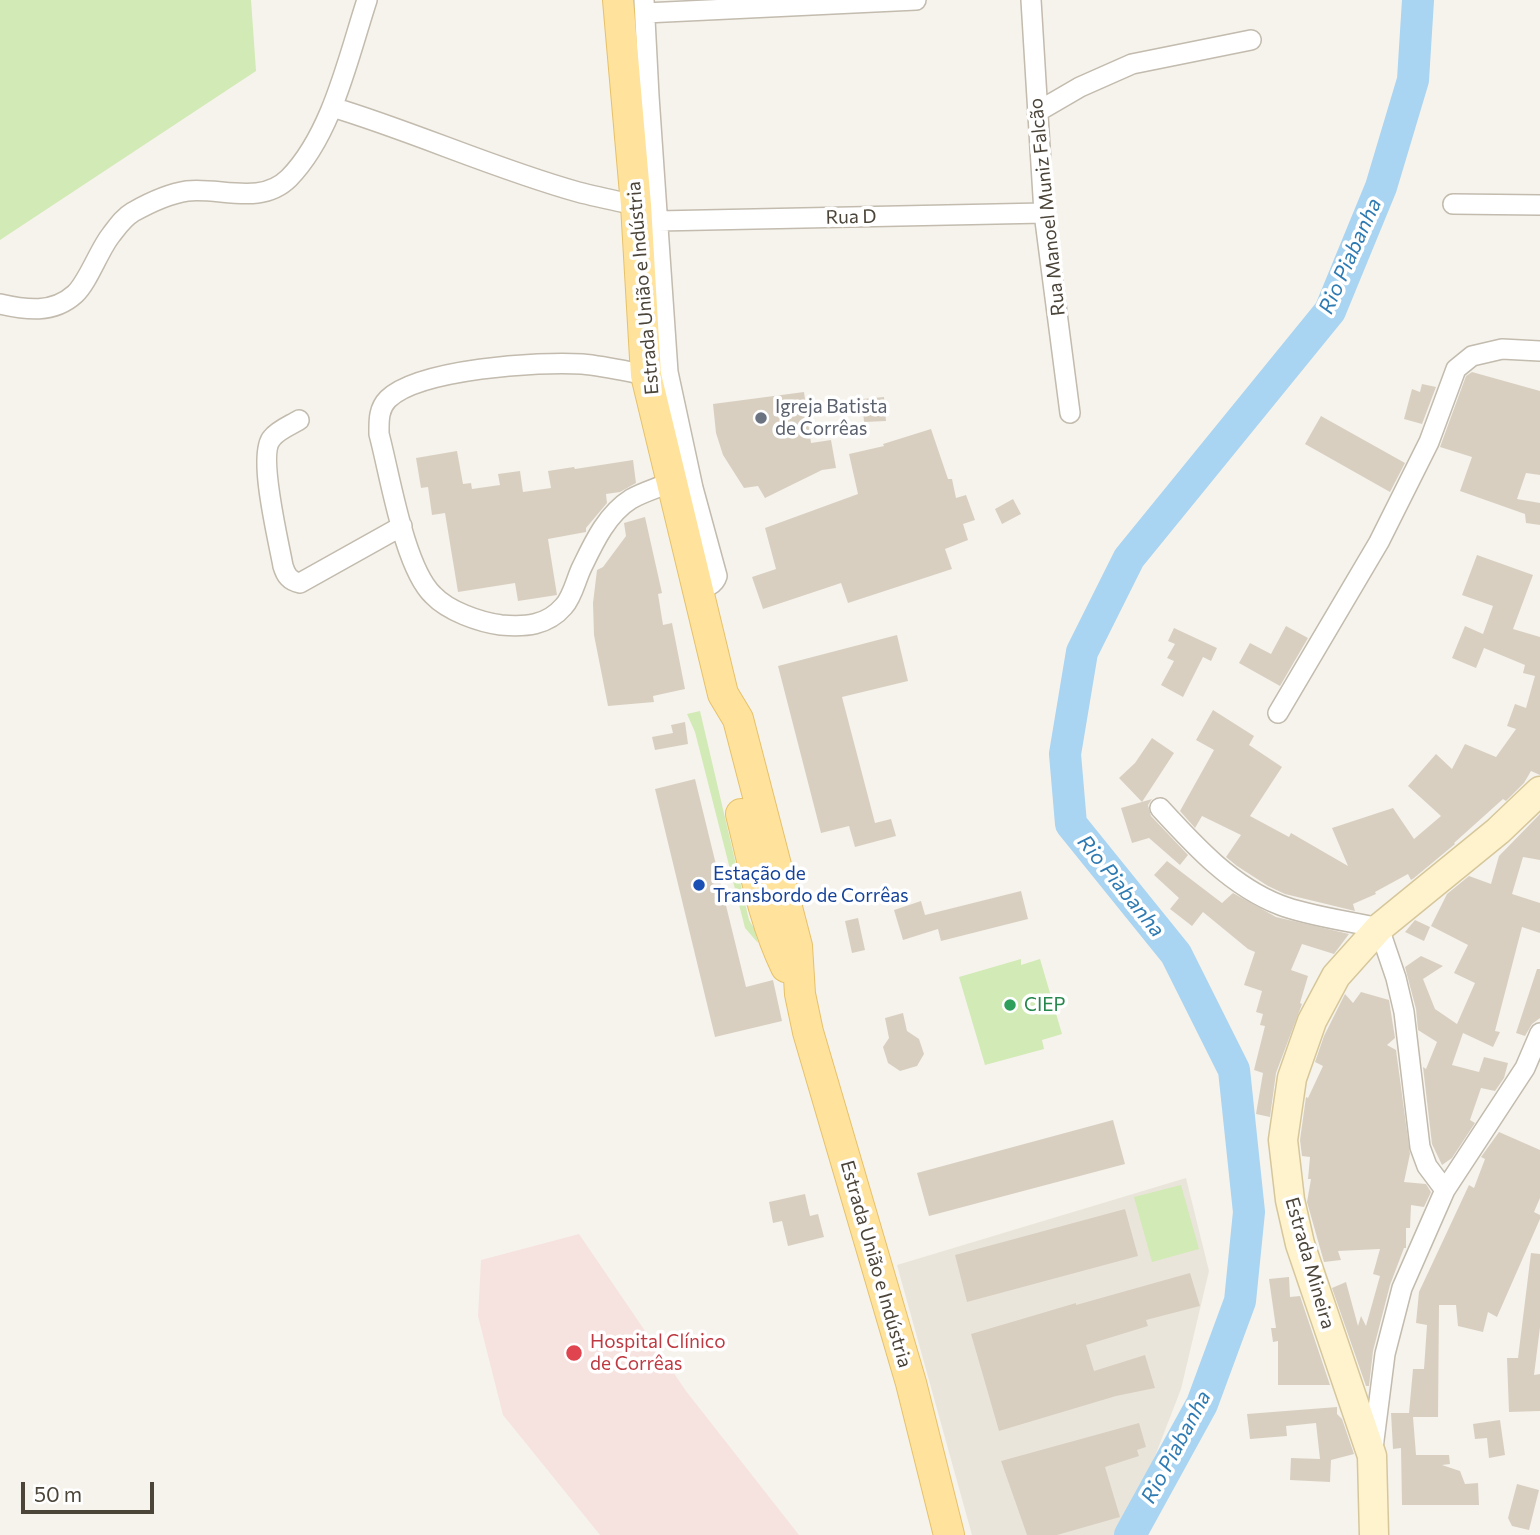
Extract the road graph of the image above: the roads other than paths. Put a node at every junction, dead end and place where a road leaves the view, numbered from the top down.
1 (367, 0) edge
2 (916, 0) edge
3 (1031, 0) edge
4 (635, 13) edge
5 (1251, 40) dead end
6 (332, 107) junction
7 (1037, 112) junction
8 (1453, 204) dead end
9 (1540, 205) edge
10 (647, 213) junction
11 (1044, 213) junction
12 (0, 304) edge
13 (1540, 351) edge
14 (646, 375) junction
15 (1070, 413) dead end
16 (299, 420) dead end
17 (671, 482) junction
18 (402, 526) junction
19 (696, 589) junction
20 (1278, 713) dead end
21 (1540, 791) edge
22 (1160, 808) dead end
23 (1379, 928) junction
24 (1540, 1033) edge
25 (1445, 1190) junction
26 (1372, 1456) junction
27 (949, 1535) edge
28 (1374, 1535) edge

1 - 6 street
2 - 4 street
3 - 7 street, Rua Manoel Muniz Falcão
4 - 10 main road, Estrada União e Indústria
5 - 7 street
6 - 10 street, Rua D
6 - 12 street
7 - 11 street, Rua Manoel Muniz Falcão
8 - 9 street
10 - 11 street, Rua D
10 - 14 main road, Estrada União e Indústria
10 - 19 street
11 - 15 street, Rua Manoel Muniz Falcão
13 - 20 street
14 - 17 main road, Estrada União e Indústria
14 - 18 street
16 - 18 street
17 - 18 street
17 - 19 main road, Estrada União e Indústria
19 - 27 main road, Estrada União e Indústria
21 - 23 street, Estrada Mineira
22 - 23 street
23 - 25 street
23 - 26 street, Estrada Mineira
24 - 25 street
25 - 26 street
26 - 28 street, Estrada Mineira

